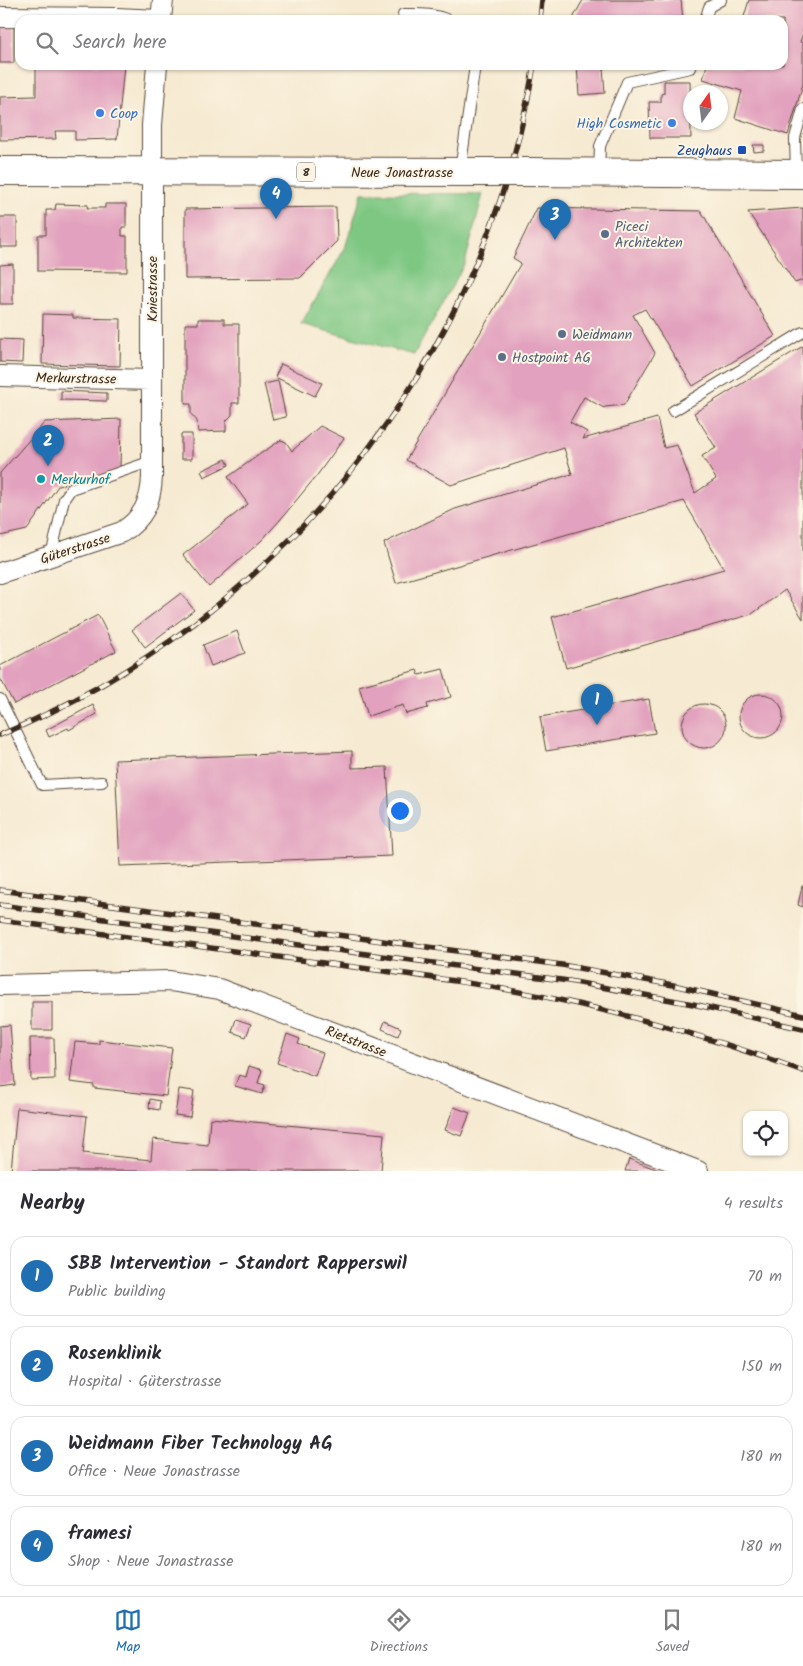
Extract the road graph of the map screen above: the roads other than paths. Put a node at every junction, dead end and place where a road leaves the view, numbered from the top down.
1 (163, 0) edge
2 (721, 0) edge
3 (403, 14) dead end
4 (161, 15) edge
5 (430, 15) edge
6 (707, 15) edge
7 (0, 17) edge
8 (15, 18) edge
9 (157, 70) edge
10 (474, 70) edge
11 (681, 70) edge
12 (803, 109) edge
13 (0, 171) edge
14 (152, 172) junction
15 (460, 172) junction
16 (599, 172) junction
17 (800, 174) edge
18 (803, 332) edge
19 (0, 376) edge
20 (151, 380) junction
21 (673, 411) dead end
22 (152, 460) junction
23 (143, 512) joint
24 (51, 556) junction
25 (0, 573) edge
26 (0, 699) edge
27 (102, 782) dead end
28 (0, 986) edge
29 (698, 1171) edge

1 - 4 street
2 - 6 lane
3 - 5 lane
7 - 8 street
9 - 14 street, Kniestrasse
10 - 15 lane
11 - 16 lane
12 - 17 lane
13 - 14 main road, Neue Jonastrasse / 8
14 - 15 main road, Neue Jonastrasse / 8
14 - 20 street, Kniestrasse
15 - 16 main road, Neue Jonastrasse / 8, bridge
16 - 17 main road, Neue Jonastrasse / 8
18 - 21 lane
19 - 20 street, Merkurstrasse
20 - 22 street, Kniestrasse
22 - 23 street, Kniestrasse
22 - 24 lane
23 - 24 street, Güterstrasse
24 - 25 street, Güterstrasse
26 - 27 lane
28 - 29 street, Rietstrasse

